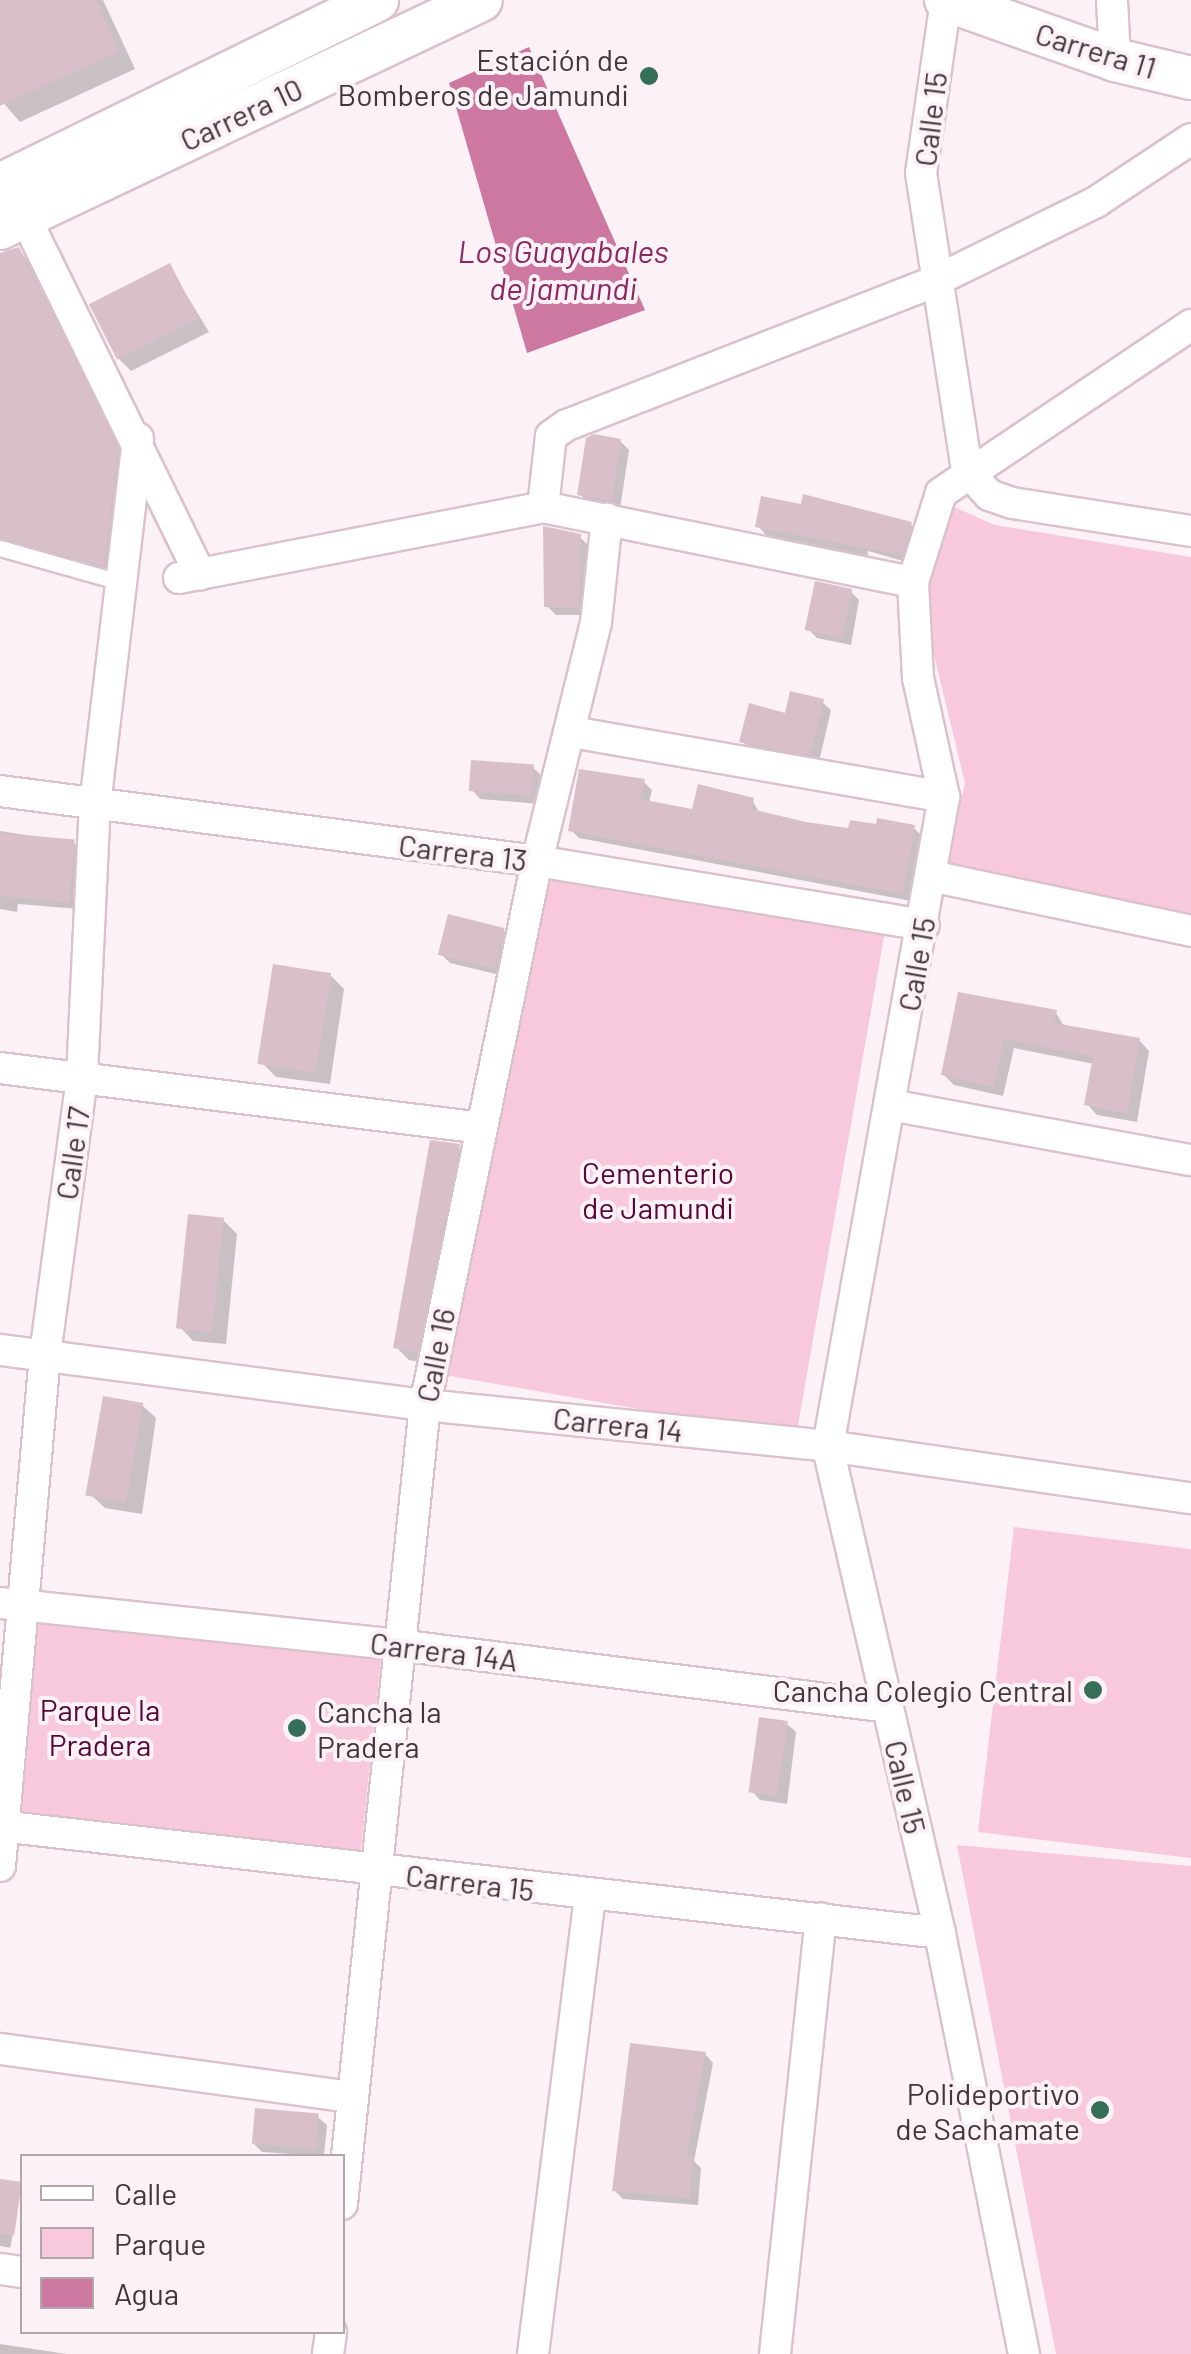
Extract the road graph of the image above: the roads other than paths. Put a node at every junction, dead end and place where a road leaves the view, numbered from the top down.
1 (377, 0) edge
2 (481, 0) edge
3 (946, 0) edge
4 (1112, 0) edge
5 (1114, 60) junction
6 (1191, 78) edge
7 (1191, 139) edge
8 (8, 210) edge
9 (933, 282) junction
10 (1191, 325) edge
11 (138, 439) junction
12 (966, 470) junction
13 (543, 507) junction
14 (607, 519) junction
15 (1191, 531) edge
16 (0, 548) edge
17 (913, 582) junction
18 (124, 583) junction
19 (572, 732) junction
20 (0, 791) edge
21 (944, 797) junction
22 (95, 805) junction
23 (537, 862) junction
24 (931, 876) junction
25 (924, 925) junction
26 (1191, 931) edge
27 (0, 1068) edge
28 (82, 1078) junction
29 (890, 1105) junction
30 (481, 1128) junction
31 (1191, 1160) edge
32 (0, 1350) edge
33 (45, 1355) junction
34 (425, 1405) junction
35 (828, 1446) junction
36 (1191, 1498) edge
37 (11, 1605) edge
38 (398, 1644) junction
39 (887, 1706) junction
40 (3, 1827) edge
41 (0, 1866) edge
42 (381, 1871) junction
43 (590, 1898) junction
44 (821, 1918) junction
45 (940, 1933) junction
46 (0, 2049) edge
47 (352, 2097) junction
48 (345, 2172) edge
49 (533, 2354) edge
50 (779, 2354) edge
51 (1024, 2354) edge

1 - 8 main road, Carrera 10
2 - 8 main road, Carrera 10
3 - 5 main road, Carrera 11
3 - 9 street, Calle 15
4 - 5 street
5 - 6 main road, Carrera 11
7 - 9 street
8 - 11 street
9 - 12 street, Calle 15
9 - 13 street
10 - 12 street
11 - 13 street
11 - 18 street, Calle 17
12 - 15 street
12 - 17 street, Calle 15
13 - 14 street
14 - 17 street
14 - 19 street, Calle 16
16 - 18 lane
17 - 21 street, Calle 15
18 - 22 street, Calle 17
19 - 21 street
19 - 23 street, Calle 16
20 - 22 street, Carrera 13
21 - 24 street, Calle 15
22 - 23 street, Carrera 13
22 - 28 street, Calle 17
23 - 25 street, Carrera 13
23 - 30 street, Calle 16
24 - 25 street, Calle 15
24 - 26 street
25 - 29 street, Calle 15
27 - 28 street
28 - 30 street
28 - 33 street, Calle 17
29 - 31 street
29 - 35 street, Calle 15
30 - 34 street, Calle 16
32 - 33 street, Carrera 14
33 - 34 street, Carrera 14
33 - 37 street, Calle 17
34 - 35 street, Carrera 14
34 - 38 street, Calle 16
35 - 36 street, Carrera 14
35 - 39 street, Calle 15
37 - 38 street, Carrera 14A
37 - 40 street, Calle 17
38 - 39 street, Carrera 14A
38 - 42 street, Calle 16
39 - 45 street, Calle 15
40 - 41 street, Calle 17
40 - 42 street, Carrera 15
42 - 43 street, Carrera 15
42 - 47 street, Calle 16
43 - 44 street, Carrera 15
43 - 49 street
44 - 45 street, Carrera 15
44 - 50 street
45 - 51 street, Calle 15
46 - 47 street
47 - 48 street, Calle 16

